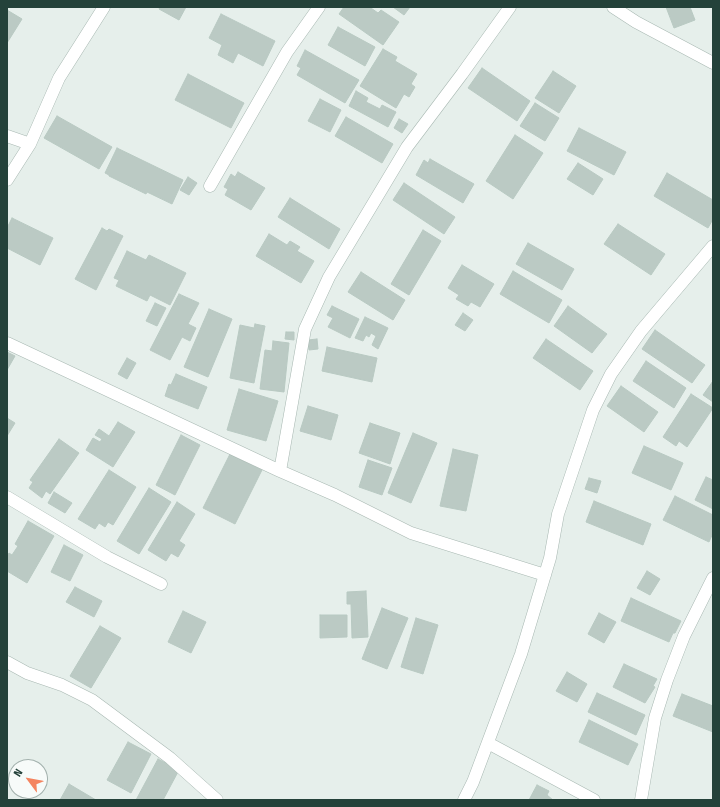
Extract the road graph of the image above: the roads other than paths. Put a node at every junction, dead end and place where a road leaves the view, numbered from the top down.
1 (104, 7) edge
2 (319, 7) edge
3 (510, 7) edge
4 (613, 7) edge
5 (713, 63) edge
6 (7, 136) edge
7 (30, 144) junction
8 (7, 180) edge
9 (210, 186) dead end
10 (713, 246) edge
11 (7, 343) edge
12 (280, 471) junction
13 (7, 497) edge
14 (545, 575) junction
15 (713, 578) edge
16 (161, 584) dead end
17 (7, 662) edge
18 (488, 743) junction
19 (217, 800) edge
20 (464, 800) edge
21 (594, 800) edge
22 (641, 800) edge

1 - 7 street
2 - 9 street
3 - 12 street
4 - 5 street
6 - 7 street
7 - 8 street
10 - 14 street
11 - 12 street
12 - 14 street
13 - 16 street
14 - 18 street
15 - 22 street
17 - 19 street
18 - 20 street
18 - 21 street

